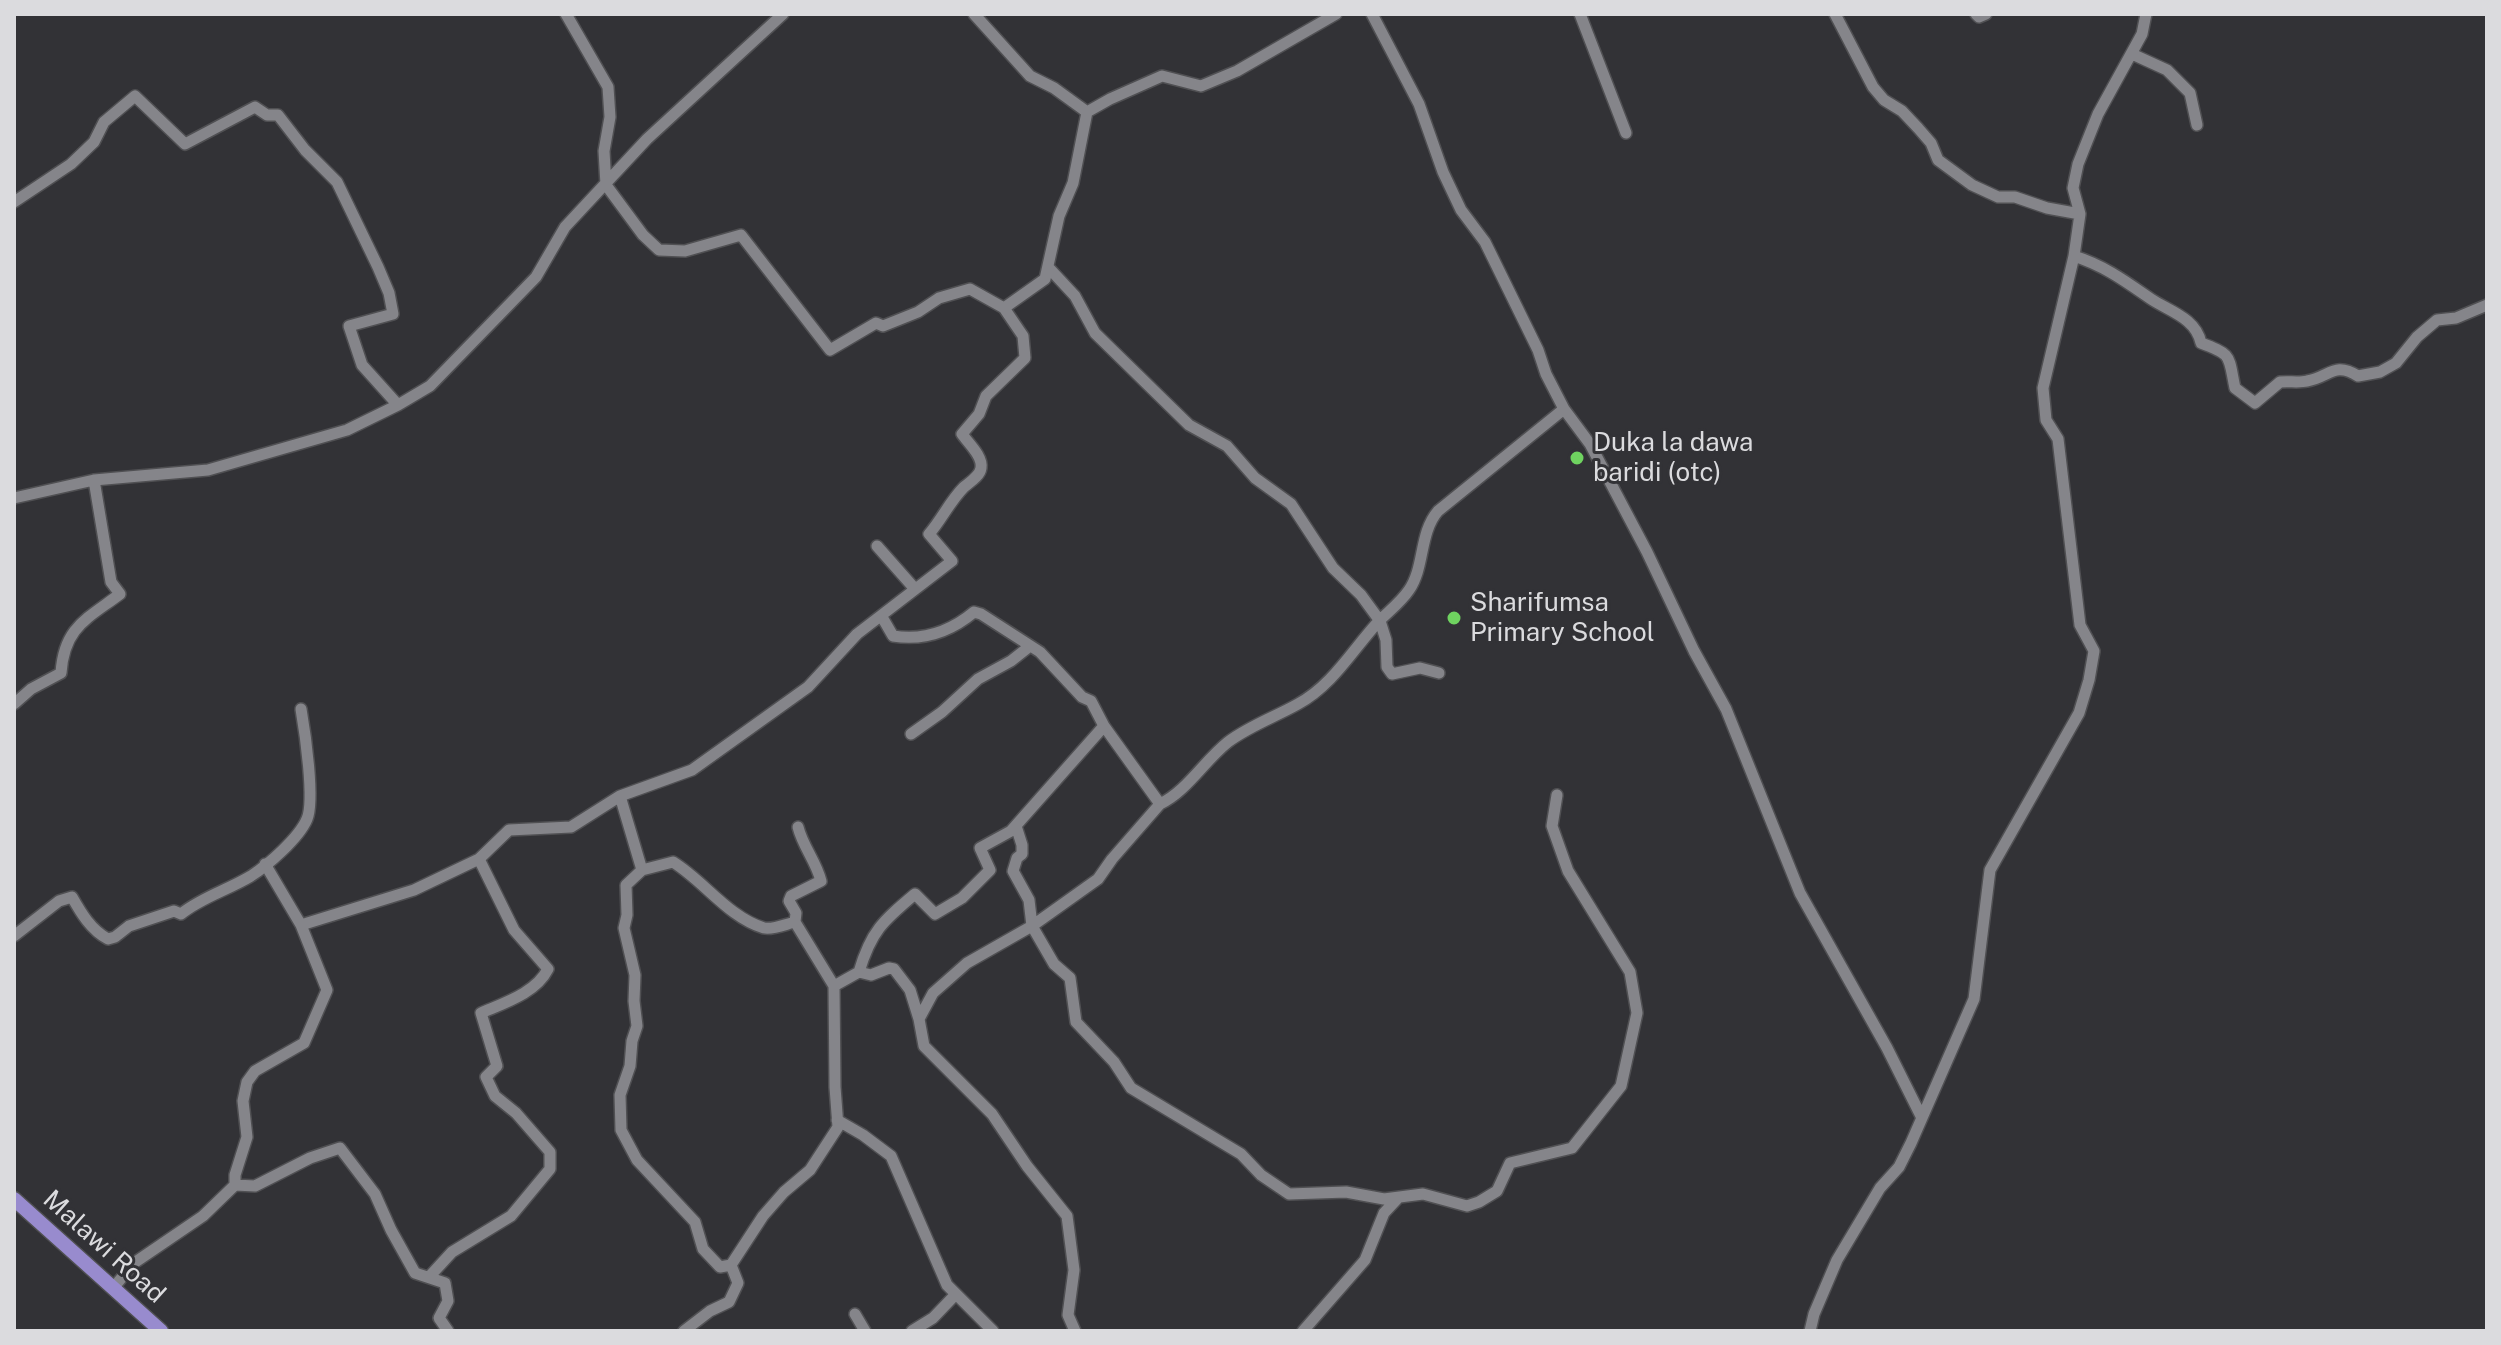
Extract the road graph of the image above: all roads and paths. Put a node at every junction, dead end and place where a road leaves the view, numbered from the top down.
1 (566, 14) edge
2 (783, 14) edge
3 (974, 14) edge
4 (1336, 14) edge
5 (1373, 14) edge
6 (1580, 14) edge
7 (1835, 14) edge
8 (1976, 14) edge
9 (1986, 14) edge
10 (2146, 14) edge
11 (2132, 54) junction
12 (1087, 112) junction
13 (2197, 125) dead end
14 (1626, 133) dead end
15 (606, 185) junction
16 (14, 202) edge
17 (2080, 214) junction
18 (2074, 256) junction
19 (1048, 267) junction
20 (2487, 305) edge
21 (1004, 308) junction
22 (398, 405) junction
23 (1564, 409) junction
24 (94, 480) junction
25 (14, 498) edge
26 (877, 546) dead end
27 (915, 589) junction
28 (882, 617) junction
29 (1380, 621) junction
30 (1030, 646) junction
31 (1439, 673) dead end
32 (14, 704) edge
33 (301, 709) dead end
34 (1104, 726) junction
35 (911, 734) dead end
36 (1557, 795) dead end
37 (620, 796) junction
38 (1160, 804) junction
39 (1016, 826) junction
40 (798, 827) dead end
41 (479, 859) junction
42 (265, 864) junction
43 (642, 870) junction
44 (795, 922) junction
45 (301, 925) junction
46 (1032, 926) junction
47 (14, 936) edge
48 (859, 972) junction
49 (834, 986) junction
50 (919, 1019) junction
51 (1922, 1118) junction
52 (837, 1120) junction
53 (235, 1185) junction
54 (1399, 1198) junction
55 (14, 1199) edge
56 (731, 1265) junction
57 (429, 1277) junction
58 (114, 1287) junction
59 (956, 1294) junction
60 (855, 1314) dead end
61 (161, 1331) edge
62 (448, 1331) edge
63 (684, 1331) edge
64 (865, 1331) edge
65 (912, 1331) edge
66 (993, 1331) edge
67 (1075, 1331) edge
68 (1303, 1331) edge
69 (1810, 1331) edge

1 - 15 street
2 - 15 street
3 - 12 street
4 - 12 street
5 - 23 street
6 - 14 street
7 - 17 street
8 - 9 street
10 - 11 street
11 - 13 street
11 - 17 street
12 - 19 street
15 - 21 street
15 - 22 street
16 - 22 street
17 - 18 street
18 - 20 street
18 - 51 street
19 - 21 street
19 - 29 street
21 - 27 street
22 - 24 street
23 - 29 street
23 - 51 street
24 - 25 street
24 - 32 street
26 - 27 street
27 - 28 street
28 - 30 street
28 - 37 street
29 - 31 street
29 - 38 street
30 - 34 street
30 - 35 street
33 - 42 street
34 - 38 street
34 - 39 street
36 - 54 street
37 - 41 street
37 - 43 street
38 - 46 street
39 - 46 street
39 - 48 street
40 - 44 street
41 - 45 street
41 - 57 street
42 - 45 street
42 - 47 street
43 - 44 street
43 - 56 street
44 - 49 street
45 - 53 street
46 - 50 street
46 - 54 street
48 - 49 street
48 - 50 street
49 - 52 street
50 - 67 street
51 - 69 street
52 - 56 street
52 - 59 street
53 - 57 street
53 - 58 street
54 - 68 street
55 - 58 main road, Malawi Road
56 - 63 street
57 - 62 street
58 - 61 main road, Malawi Road
59 - 65 street
59 - 66 street
60 - 64 street

